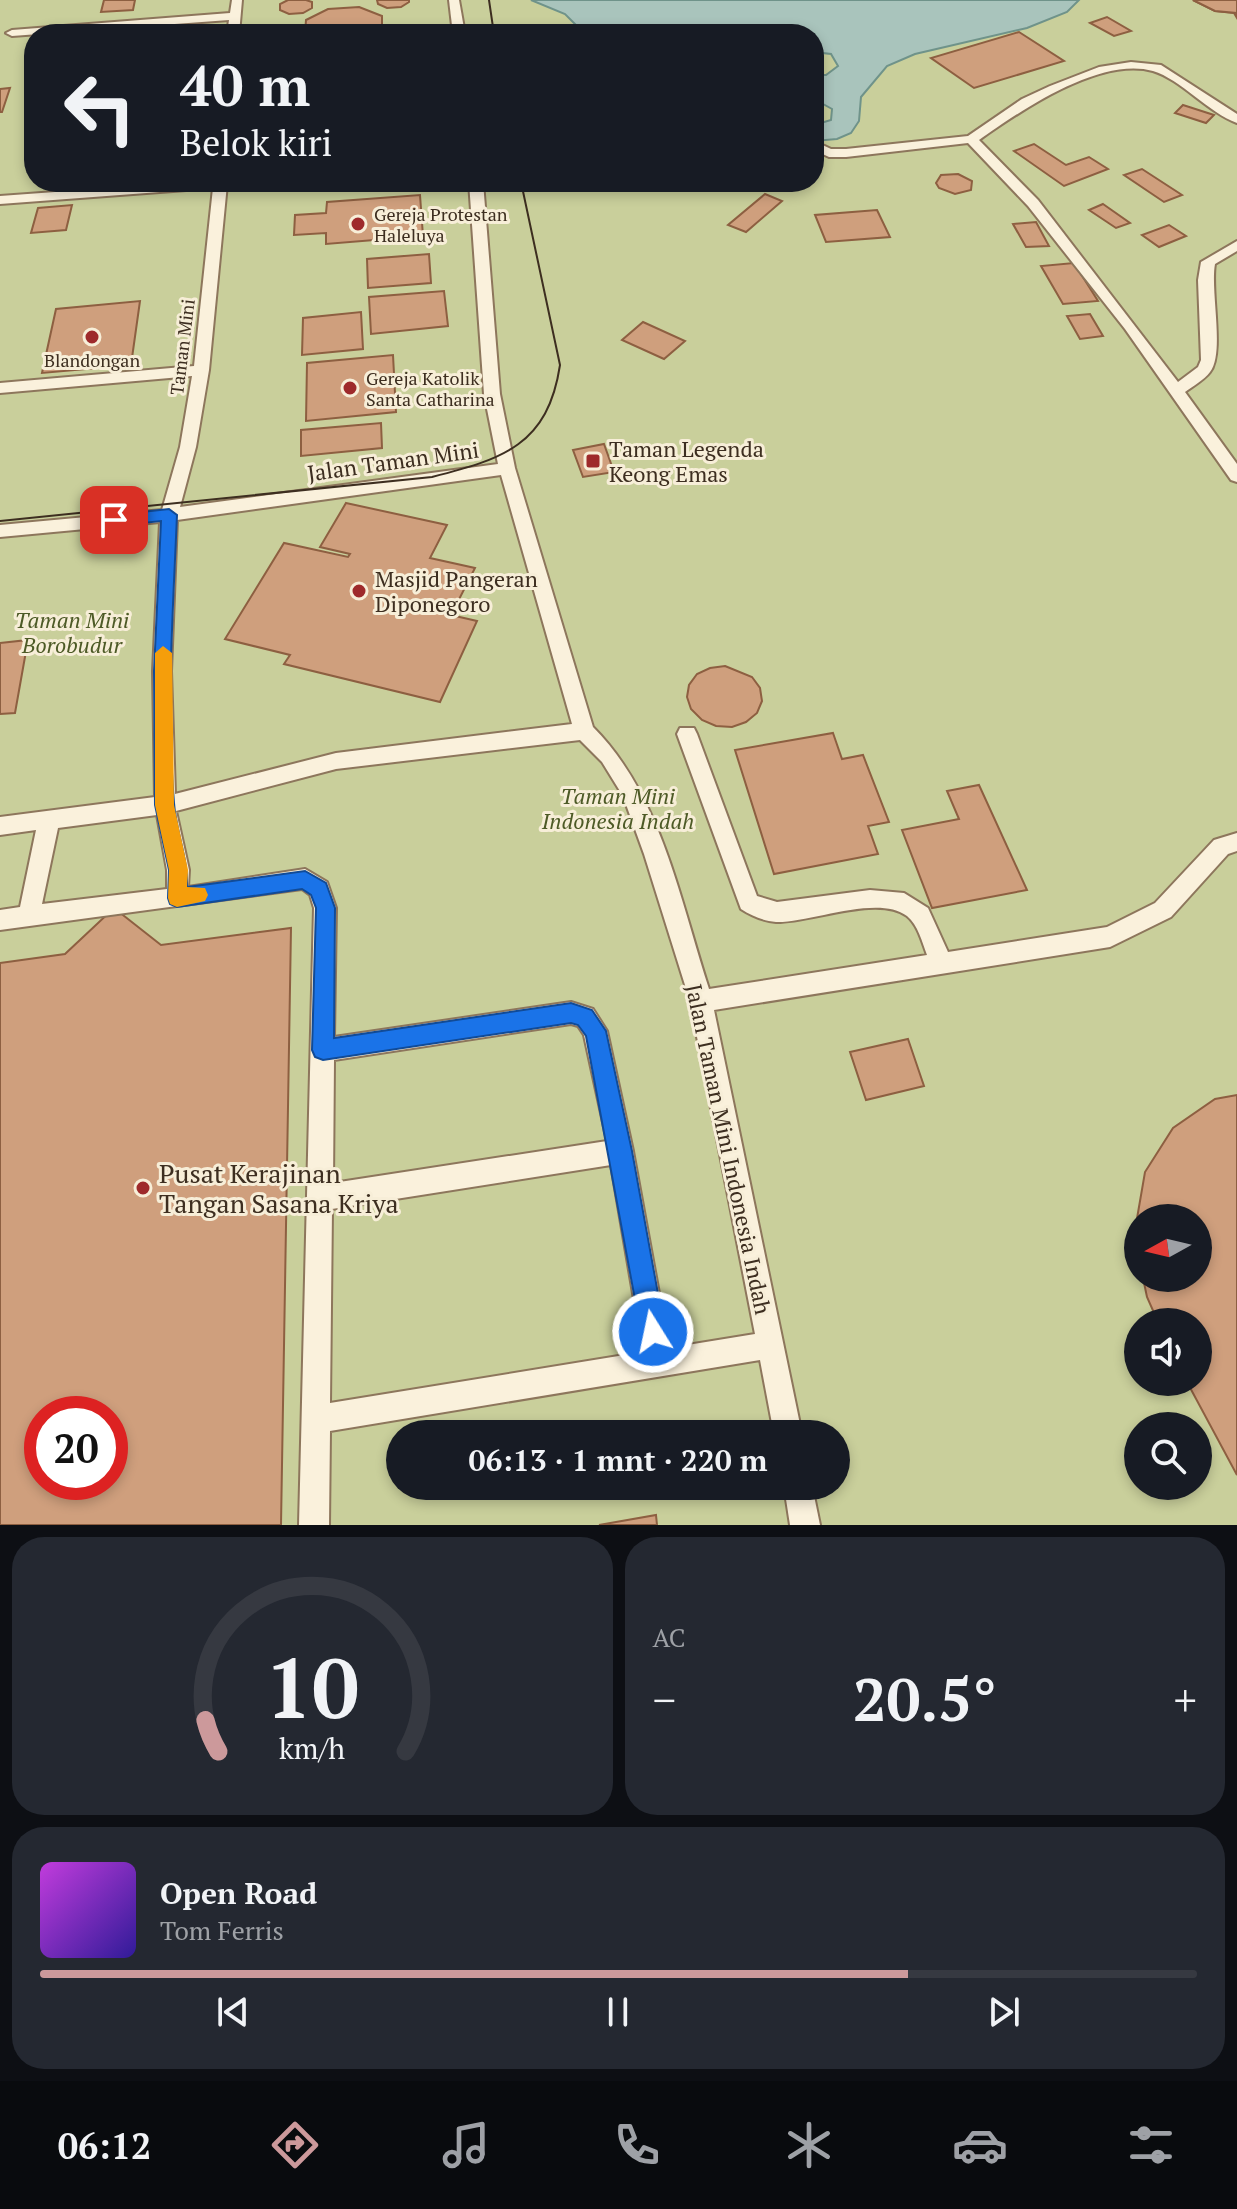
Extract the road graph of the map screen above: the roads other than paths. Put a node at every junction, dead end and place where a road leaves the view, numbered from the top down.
1 (237, 0) edge
2 (454, 0) edge
3 (235, 16) junction
4 (130, 24) edge
5 (234, 24) edge
6 (458, 24) edge
7 (24, 32) edge
8 (12, 33) dead end
9 (1237, 119) edge
10 (971, 139) junction
11 (824, 150) edge
12 (104, 192) edge
13 (219, 192) edge
14 (477, 192) edge
15 (0, 200) edge
16 (1237, 245) edge
17 (201, 370) junction
18 (0, 388) edge
19 (1177, 391) junction
20 (507, 468) junction
21 (1237, 476) edge
22 (169, 515) junction
23 (0, 531) edge
24 (584, 731) junction
25 (687, 734) dead end
26 (165, 805) junction
27 (49, 820) junction
28 (0, 826) edge
29 (1237, 842) edge
30 (177, 898) junction
31 (29, 916) junction
32 (0, 920) edge
33 (942, 965) junction
34 (701, 1001) junction
35 (323, 1050) junction
36 (621, 1151) junction
37 (320, 1198) junction
38 (770, 1345) junction
39 (658, 1363) junction
40 (316, 1419) junction
41 (785, 1420) edge
42 (801, 1500) edge
43 (314, 1525) edge
44 (805, 1525) edge

1 - 3 lane
2 - 6 lane
3 - 4 lane
3 - 5 lane
7 - 8 lane
9 - 10 lane
10 - 11 lane
10 - 19 lane
12 - 15 lane
13 - 17 lane, Taman Mini
14 - 20 lane, Jalan Taman Mini
16 - 19 lane
17 - 18 lane
17 - 22 lane, Taman Mini
19 - 21 lane
20 - 22 lane, Jalan Taman Mini
20 - 24 lane, Jalan Taman Mini Indonesia Indah
22 - 23 lane, Jalan Taman Mini
22 - 26 lane, Taman Mini
24 - 26 lane
24 - 34 lane, Jalan Taman Mini Indonesia Indah
25 - 33 lane
26 - 27 lane
26 - 30 lane, Taman Mini
27 - 28 lane
27 - 31 lane
29 - 33 lane
30 - 31 lane
30 - 35 lane
31 - 32 lane
33 - 34 lane
34 - 38 lane, Jalan Taman Mini Indonesia Indah
35 - 36 lane
35 - 37 lane
36 - 37 lane
36 - 39 lane
37 - 40 lane
38 - 39 lane
38 - 41 lane, Jalan Taman Mini Indonesia Indah
39 - 40 lane
40 - 43 lane
42 - 44 lane

